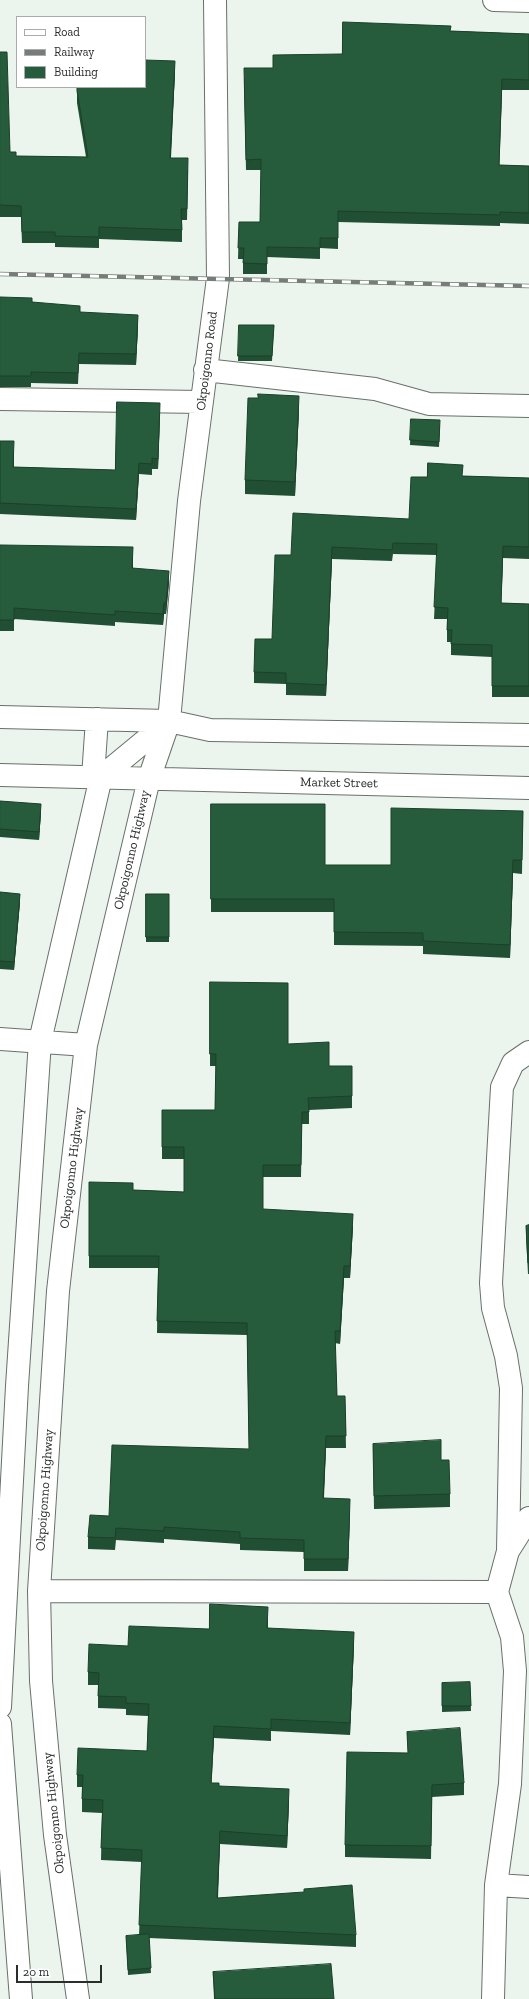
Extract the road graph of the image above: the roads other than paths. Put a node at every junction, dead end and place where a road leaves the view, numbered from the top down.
1 (215, 0) edge
2 (494, 0) edge
3 (529, 1) edge
4 (205, 370) junction
5 (0, 399) edge
6 (201, 402) junction
7 (529, 406) edge
8 (0, 717) edge
9 (97, 719) junction
10 (168, 721) junction
11 (529, 735) edge
12 (0, 775) edge
13 (97, 777) junction
14 (149, 779) junction
15 (529, 788) edge
16 (0, 1039) edge
17 (40, 1041) junction
18 (86, 1045) junction
19 (529, 1052) edge
20 (8, 1386) edge
21 (529, 1518) edge
22 (508, 1551) junction
23 (39, 1591) junction
24 (497, 1592) junction
25 (0, 1707) edge
26 (0, 1724) edge
27 (496, 1885) junction
28 (529, 1886) edge
29 (21, 1999) edge
30 (78, 1999) edge
31 (493, 1999) edge

1 - 4 street, Okpoigonno Road
2 - 3 street
4 - 6 street, Okpoigonno Road
4 - 7 street
5 - 6 street
6 - 10 street, Okpoigonno Road
8 - 9 street
9 - 10 street
9 - 13 street
10 - 11 street
10 - 13 street
10 - 14 street, Okpoigonno Highway
12 - 13 street, Market Street
13 - 14 street, Market Street
13 - 17 street
14 - 15 street, Market Street
14 - 18 street, Okpoigonno Highway
16 - 17 street
17 - 18 street
17 - 20 street
18 - 23 street, Okpoigonno Highway
19 - 22 street
20 - 25 street
21 - 22 street
22 - 24 street
23 - 24 street
23 - 30 street, Okpoigonno Highway
24 - 27 street
26 - 29 street
27 - 28 street
27 - 31 street

